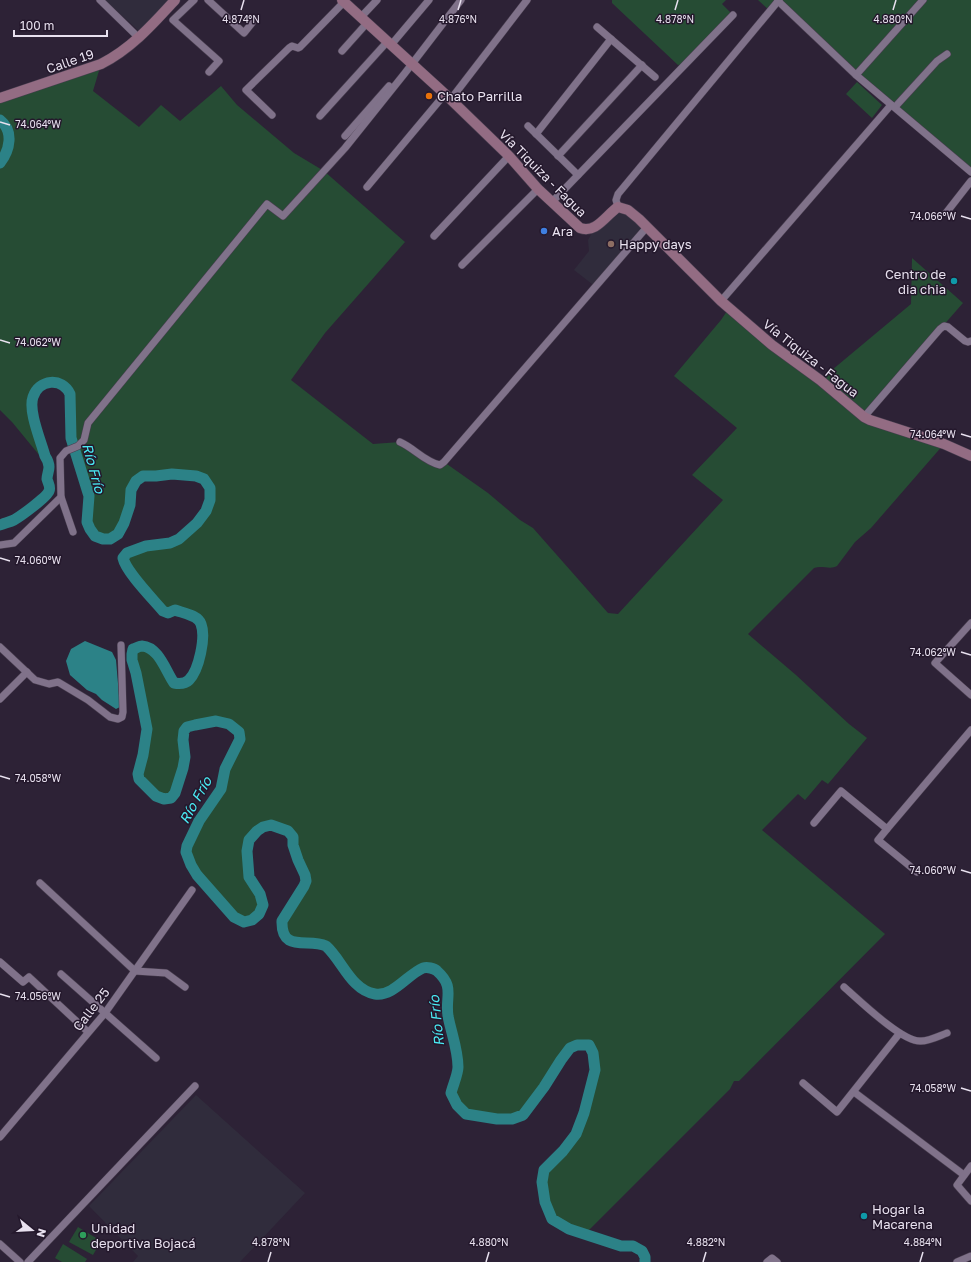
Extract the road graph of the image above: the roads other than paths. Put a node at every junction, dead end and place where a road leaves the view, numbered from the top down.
1 (100, 0) edge
2 (175, 0) edge
3 (208, 0) edge
4 (377, 0) edge
5 (429, 0) edge
6 (461, 0) edge
7 (527, 0) edge
8 (923, 0) edge
9 (190, 1) edge
10 (343, 1) edge
11 (779, 1) edge
12 (733, 15) dead end
13 (364, 20) junction
14 (252, 23) dead end
15 (597, 27) dead end
16 (140, 38) junction
17 (611, 39) junction
18 (389, 43) junction
19 (342, 51) dead end
20 (947, 54) dead end
21 (411, 63) junction
22 (642, 65) junction
23 (209, 72) dead end
24 (856, 75) junction
25 (655, 77) dead end
26 (448, 96) junction
27 (0, 98) edge
28 (893, 106) junction
29 (272, 115) dead end
30 (320, 116) dead end
31 (528, 126) dead end
32 (536, 134) junction
33 (345, 136) dead end
34 (509, 156) junction
35 (558, 156) junction
36 (971, 172) edge
37 (578, 176) junction
38 (971, 181) edge
39 (367, 187) dead end
40 (538, 189) junction
41 (552, 202) junction
42 (618, 207) junction
43 (946, 213) dead end
44 (647, 227) junction
45 (434, 236) dead end
46 (462, 265) dead end
47 (721, 301) junction
48 (971, 341) edge
49 (864, 416) junction
50 (400, 442) dead end
51 (971, 456) edge
52 (61, 497) junction
53 (73, 532) dead end
54 (0, 545) edge
55 (971, 623) edge
56 (121, 646) dead end
57 (0, 647) edge
58 (27, 672) junction
59 (971, 695) edge
60 (0, 699) edge
61 (971, 730) edge
62 (814, 823) dead end
63 (887, 830) junction
64 (917, 872) dead end
65 (40, 883) dead end
66 (192, 890) dead end
67 (0, 962) edge
68 (135, 971) junction
69 (61, 974) dead end
70 (184, 987) dead end
71 (844, 987) dead end
72 (105, 1013) junction
73 (88, 1032) junction
74 (948, 1033) dead end
75 (899, 1034) junction
76 (156, 1058) dead end
77 (803, 1083) dead end
78 (196, 1086) dead end
79 (854, 1092) junction
80 (0, 1137) edge
81 (971, 1166) edge
82 (964, 1175) junction
83 (971, 1201) edge
84 (0, 1244) edge
85 (971, 1256) edge
86 (20, 1262) edge
87 (28, 1262) edge
88 (767, 1262) edge
89 (777, 1262) edge
90 (957, 1262) edge

1 - 16 street
2 - 16 street, Calle 19
3 - 14 street
4 - 13 street
5 - 18 street
6 - 21 street
7 - 26 street
8 - 24 street
9 - 23 street
10 - 13 street, Vía Tiquiza - Fagua
10 - 29 street
11 - 24 street
11 - 42 street
12 - 37 street
13 - 18 street, Vía Tiquiza - Fagua
13 - 19 street
15 - 17 street
16 - 27 street, Calle 19
17 - 22 street
17 - 32 street
18 - 21 street, Vía Tiquiza - Fagua
18 - 30 street
20 - 28 street
21 - 26 street, Vía Tiquiza - Fagua
21 - 33 street
21 - 52 street
22 - 25 street
22 - 35 street
24 - 28 street
26 - 34 street, Vía Tiquiza - Fagua
26 - 39 street
28 - 36 street
28 - 47 street
31 - 32 street
32 - 35 street
34 - 40 street, Vía Tiquiza - Fagua
34 - 45 street
35 - 37 street
37 - 41 street
38 - 43 street
40 - 41 street, Vía Tiquiza - Fagua
40 - 46 street
41 - 42 street, Vía Tiquiza - Fagua
42 - 44 street, Vía Tiquiza - Fagua
44 - 47 street, Vía Tiquiza - Fagua
44 - 50 street
47 - 49 street, Vía Tiquiza - Fagua
48 - 49 street
49 - 51 street, Vía Tiquiza - Fagua
52 - 53 street
52 - 54 street
55 - 59 street
56 - 58 street
57 - 58 street
58 - 60 street
61 - 63 street
62 - 63 street
63 - 64 street
65 - 68 street
66 - 68 street, Calle 25
67 - 73 street
68 - 70 street
68 - 72 street, Calle 25
69 - 72 street
71 - 75 street
72 - 73 street, Calle 25
72 - 76 street
73 - 80 street, Calle 25
74 - 75 street
75 - 79 street
77 - 79 street
78 - 87 street
79 - 82 street
81 - 82 street
82 - 83 street
84 - 86 street
85 - 90 street
88 - 89 street

